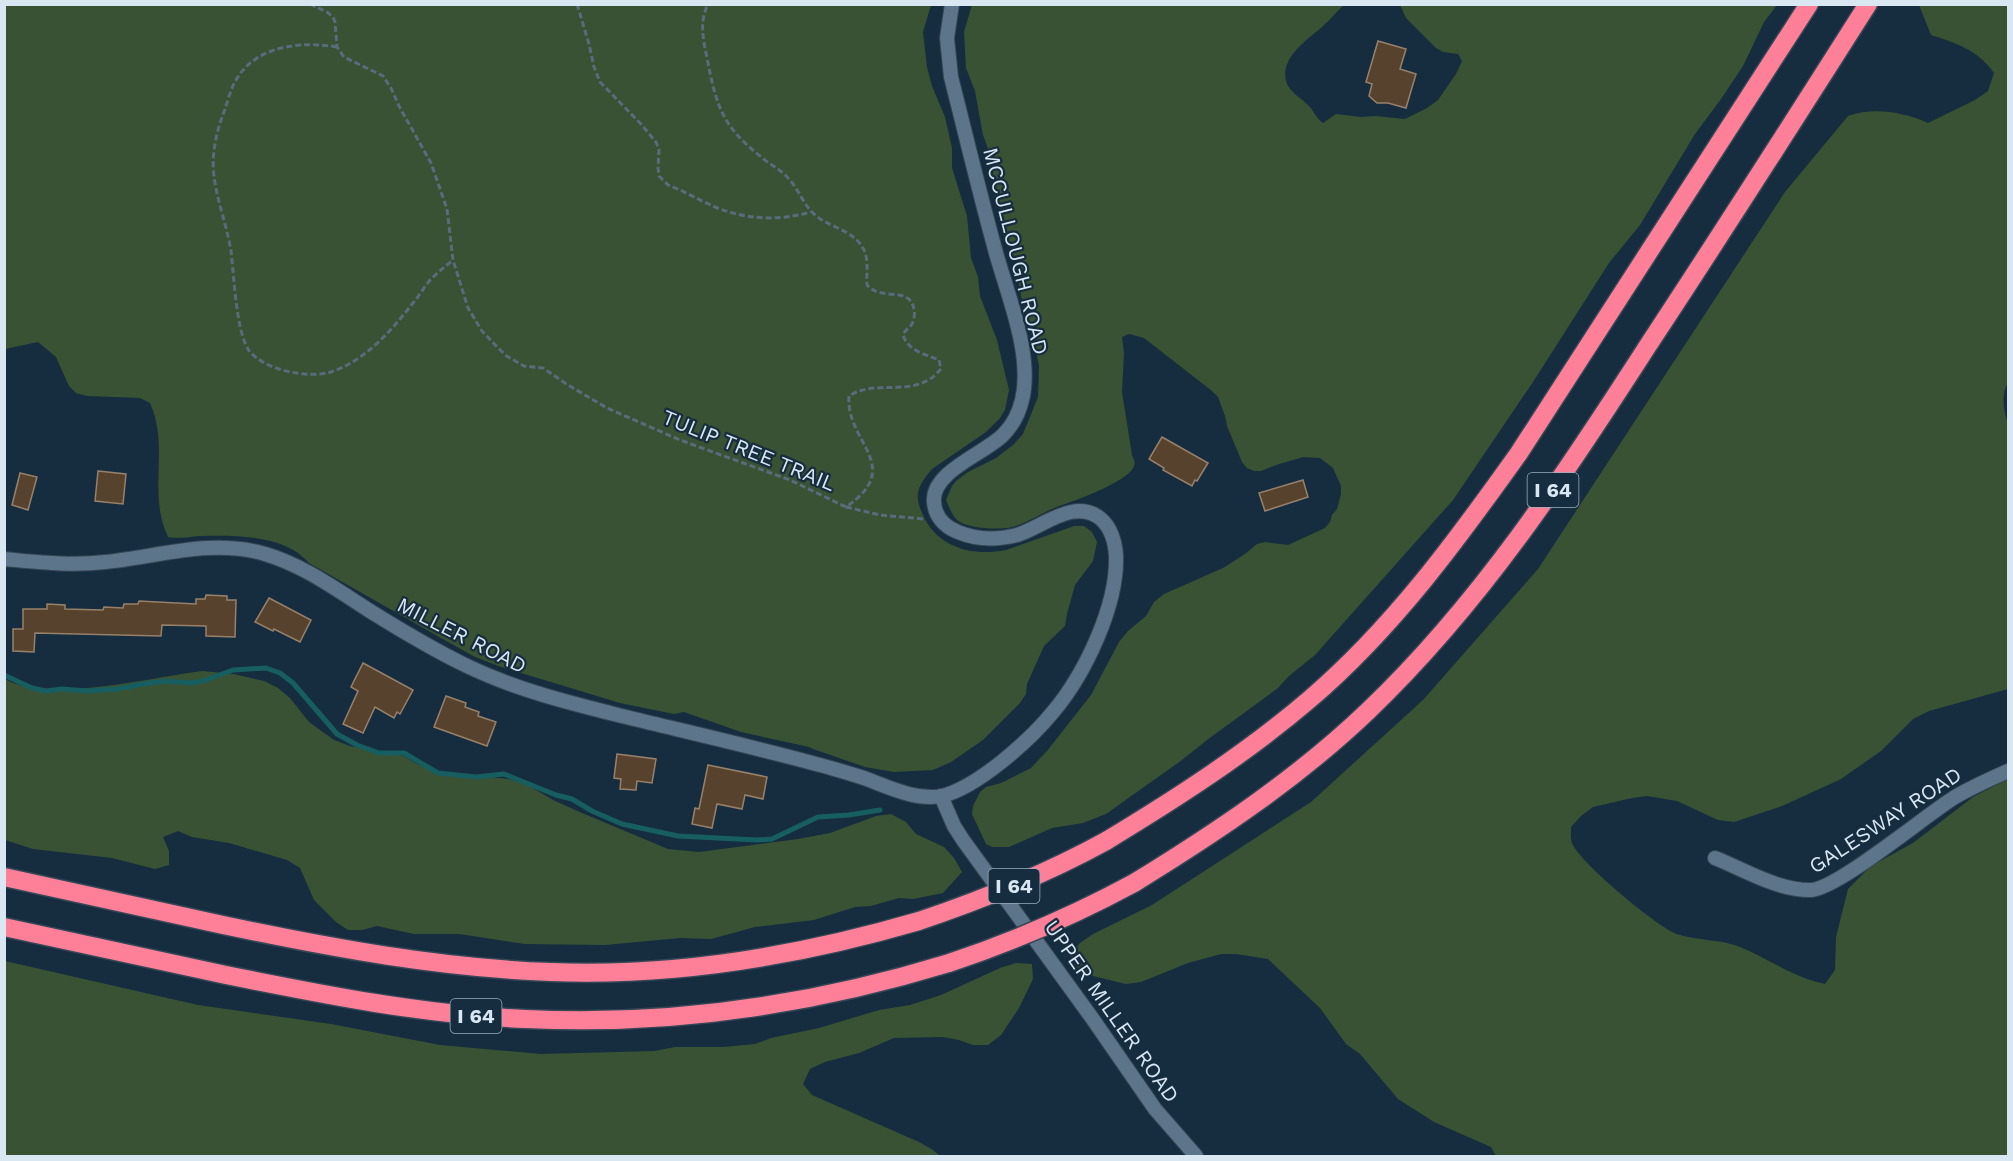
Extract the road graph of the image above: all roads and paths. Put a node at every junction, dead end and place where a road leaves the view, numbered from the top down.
1 (310, 4) edge
2 (577, 4) edge
3 (708, 4) edge
4 (952, 4) edge
5 (1809, 4) edge
6 (1868, 4) edge
7 (337, 47) junction
8 (811, 212) junction
9 (453, 260) junction
10 (846, 507) junction
11 (929, 518) dead end
12 (4, 559) edge
13 (2008, 771) edge
14 (940, 796) junction
15 (1715, 858) dead end
16 (4, 877) edge
17 (4, 927) edge
18 (1196, 1156) edge

1 - 7 path
2 - 8 path
3 - 8 path, TULIP TREE TRAIL
4 - 14 street, MCCULLOUGH ROAD
5 - 16 highway, I 64, bridge
6 - 17 highway, I 64, bridge
7 - 9 path, TULIP TREE TRAIL
7 - 9 path
8 - 10 path, TULIP TREE TRAIL
9 - 10 path, TULIP TREE TRAIL
10 - 11 path
12 - 14 street, MILLER ROAD
13 - 15 street, GALESWAY ROAD
14 - 18 street, UPPER MILLER ROAD

